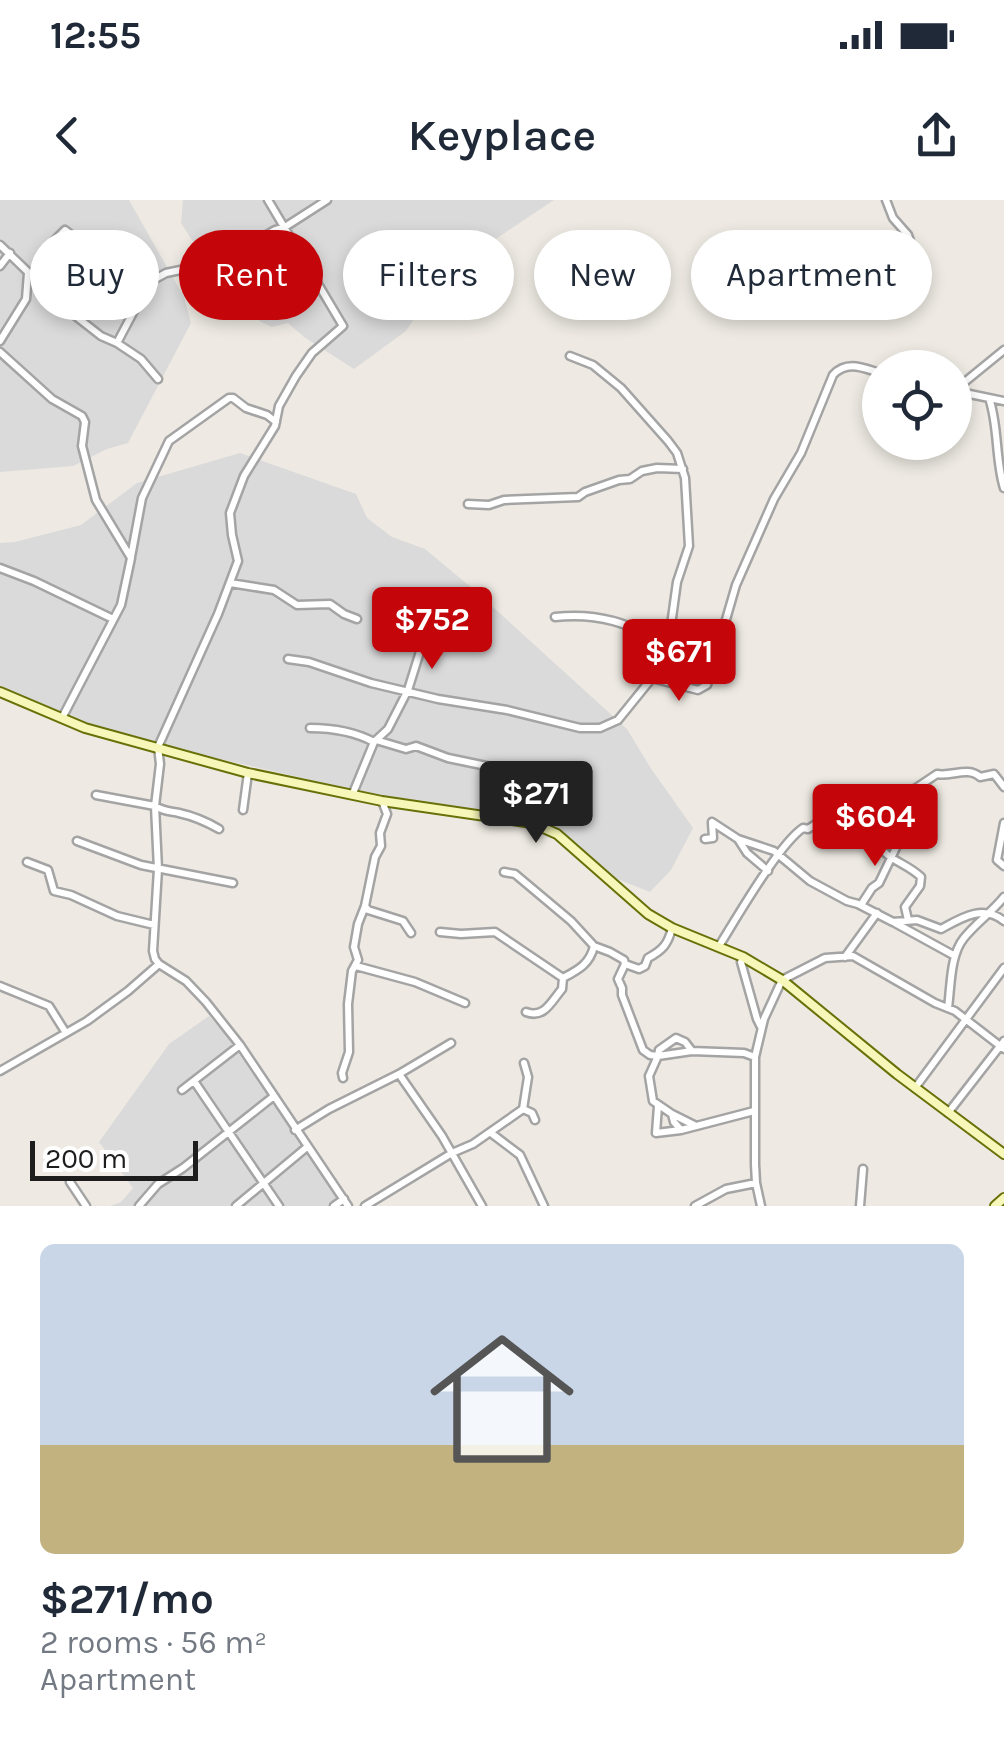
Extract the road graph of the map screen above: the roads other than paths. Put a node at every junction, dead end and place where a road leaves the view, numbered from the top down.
1 (268, 200) edge
2 (327, 200) edge
3 (886, 200) edge
4 (285, 227) junction
5 (903, 230) edge
6 (0, 245) edge
7 (10, 253) junction
8 (0, 266) edge
9 (30, 272) edge
10 (30, 282) edge
11 (81, 320) edge
12 (0, 342) edge
13 (117, 343) junction
14 (1004, 350) edge
15 (0, 352) edge
16 (570, 356) dead end
17 (862, 368) edge
18 (972, 375) edge
19 (158, 379) dead end
20 (972, 394) edge
21 (989, 398) junction
22 (1004, 401) edge
23 (276, 422) junction
24 (683, 469) junction
25 (1004, 488) edge
26 (468, 504) dead end
27 (131, 558) junction
28 (0, 568) edge
29 (230, 583) junction
30 (438, 606) dead end
31 (555, 617) dead end
32 (358, 618) dead end
33 (113, 619) junction
34 (667, 644) junction
35 (288, 659) dead end
36 (652, 678) junction
37 (408, 690) junction
38 (0, 692) edge
39 (62, 718) junction
40 (310, 728) dead end
41 (375, 741) junction
42 (158, 747) junction
43 (169, 751) junction
44 (160, 764) junction
45 (248, 774) junction
46 (1004, 787) edge
47 (353, 793) junction
48 (96, 795) dead end
49 (382, 800) junction
50 (154, 806) junction
51 (243, 810) dead end
52 (532, 823) junction
53 (1004, 823) edge
54 (219, 829) dead end
55 (705, 839) dead end
56 (738, 839) junction
57 (77, 841) dead end
58 (779, 855) junction
59 (891, 859) junction
60 (27, 862) dead end
61 (1004, 866) edge
62 (158, 868) junction
63 (768, 871) junction
64 (504, 872) dead end
65 (233, 883) dead end
66 (1004, 897) edge
67 (861, 905) junction
68 (365, 906) junction
69 (877, 913) junction
70 (990, 914) junction
71 (908, 920) junction
72 (1004, 921) edge
73 (893, 922) junction
74 (154, 924) junction
75 (672, 928) junction
76 (440, 932) dead end
77 (411, 933) dead end
78 (594, 946) junction
79 (719, 946) junction
80 (955, 956) junction
81 (743, 957) junction
82 (845, 957) junction
83 (159, 964) junction
84 (625, 964) junction
85 (356, 966) junction
86 (1004, 968) edge
87 (562, 978) junction
88 (782, 980) junction
89 (0, 986) edge
90 (465, 1003) dead end
91 (948, 1008) junction
92 (526, 1012) dead end
93 (965, 1018) junction
94 (762, 1027) junction
95 (66, 1033) junction
96 (451, 1043) dead end
97 (1003, 1045) edge
98 (240, 1046) junction
99 (692, 1051) junction
100 (658, 1056) junction
101 (755, 1057) junction
102 (524, 1063) dead end
103 (0, 1071) edge
104 (400, 1074) junction
105 (344, 1078) dead end
106 (194, 1081) junction
107 (915, 1088) junction
108 (182, 1090) dead end
109 (274, 1096) junction
110 (658, 1104) junction
111 (523, 1109) junction
112 (754, 1111) junction
113 (948, 1113) junction
114 (672, 1114) junction
115 (535, 1120) dead end
116 (695, 1126) junction
117 (295, 1130) junction
118 (681, 1130) junction
119 (228, 1132) junction
120 (490, 1132) junction
121 (307, 1148) junction
122 (452, 1154) junction
123 (1004, 1154) edge
124 (863, 1169) dead end
125 (70, 1182) dead end
126 (756, 1182) junction
127 (265, 1184) junction
128 (346, 1203) edge
129 (86, 1206) edge
130 (139, 1206) edge
131 (236, 1206) edge
132 (279, 1206) edge
133 (334, 1206) edge
134 (366, 1206) edge
135 (482, 1206) edge
136 (544, 1206) edge
137 (694, 1206) edge
138 (761, 1206) edge
139 (860, 1206) edge

1 - 4 street
2 - 4 street
3 - 5 street
4 - 13 street
4 - 23 street
6 - 7 street
7 - 8 street
7 - 9 street
10 - 12 street
11 - 13 street
13 - 19 street
14 - 18 street
15 - 27 street
16 - 24 street
17 - 36 street
20 - 21 street
21 - 22 street
21 - 25 street
23 - 27 street
23 - 29 street
24 - 26 street
24 - 34 street
27 - 33 street
28 - 33 street
29 - 32 street
29 - 42 street
30 - 37 street
31 - 34 street
33 - 39 street
34 - 36 street
35 - 37 street
36 - 37 street
37 - 41 street
38 - 39 main road
39 - 42 main road
40 - 41 street
41 - 47 street
41 - 52 street
42 - 43 main road
42 - 44 street
43 - 44 street
43 - 45 main road
44 - 50 street
45 - 47 main road
45 - 51 street
46 - 59 street
47 - 49 main road
48 - 50 street
49 - 52 main road
49 - 68 street
50 - 54 street
50 - 62 street
52 - 75 main road
53 - 61 street
55 - 56 street
56 - 58 street
56 - 63 street
57 - 62 street
58 - 59 street
58 - 63 street
58 - 67 street
59 - 67 street
59 - 71 street
60 - 74 street
62 - 65 street
62 - 74 street
63 - 79 street
64 - 78 street
66 - 70 street
67 - 69 street
68 - 77 street
68 - 85 street
69 - 73 street
69 - 82 street
70 - 71 street
70 - 72 street
70 - 80 street
71 - 73 street
73 - 80 street
74 - 83 street
75 - 79 main road
75 - 84 street
76 - 87 street
78 - 84 street
78 - 87 street
79 - 81 main road
80 - 91 street
81 - 88 main road
81 - 94 street
82 - 88 street
82 - 91 street
83 - 95 street
83 - 98 street
84 - 100 street
85 - 90 street
85 - 105 street
86 - 93 street
87 - 92 street
88 - 94 street
88 - 107 main road
89 - 95 street
91 - 93 street
93 - 97 street
93 - 107 street
94 - 101 street
95 - 103 street
96 - 104 street
97 - 113 street
98 - 106 street
98 - 109 street
99 - 100 street
99 - 100 street
99 - 101 street
100 - 110 street
101 - 112 street
102 - 111 street
104 - 117 street
104 - 122 street
106 - 108 street
106 - 119 street
107 - 113 main road
109 - 117 street
109 - 119 street
110 - 114 street
110 - 118 street
111 - 115 street
111 - 120 street
112 - 116 street
112 - 126 street
113 - 123 main road
114 - 116 street
114 - 118 street
116 - 118 street
117 - 121 street
119 - 127 street
119 - 130 street
120 - 122 street
120 - 136 street
121 - 127 street
121 - 128 street
122 - 134 street
122 - 135 street
124 - 139 street
125 - 129 street
126 - 137 street
126 - 138 street
127 - 131 street
127 - 132 street
128 - 133 street

